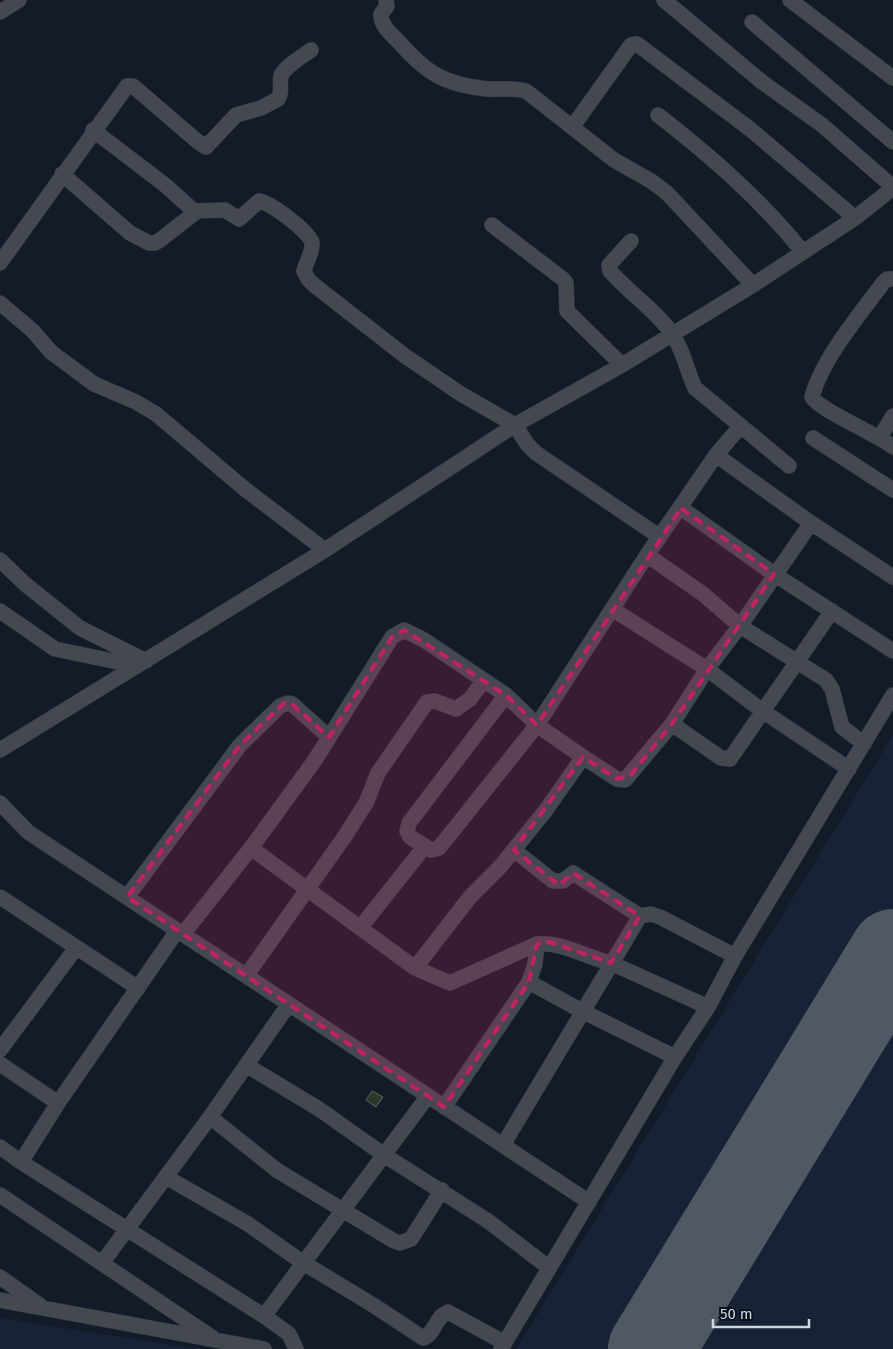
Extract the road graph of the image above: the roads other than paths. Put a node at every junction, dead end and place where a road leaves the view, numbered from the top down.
1 (19, 0) edge
2 (386, 0) edge
3 (664, 0) edge
4 (790, 0) edge
5 (0, 12) edge
6 (752, 22) dead end
7 (311, 50) dead end
8 (893, 78) edge
9 (658, 115) dead end
10 (573, 126) junction
11 (93, 130) junction
12 (893, 142) edge
13 (62, 174) junction
14 (893, 187) edge
15 (196, 212) junction
16 (855, 218) junction
17 (492, 225) dead end
18 (631, 241) dead end
19 (803, 252) junction
20 (0, 262) edge
21 (893, 279) edge
22 (753, 285) junction
23 (0, 303) edge
24 (672, 334) junction
25 (622, 366) junction
26 (893, 416) edge
27 (515, 425) junction
28 (740, 427) junction
29 (880, 437) junction
30 (813, 438) dead end
31 (893, 446) edge
32 (716, 455) junction
33 (790, 466) dead end
34 (893, 490) edge
35 (681, 508) junction
36 (811, 523) junction
37 (660, 537) junction
38 (325, 550) junction
39 (647, 555) junction
40 (0, 560) edge
41 (774, 574) junction
42 (893, 577) edge
43 (612, 609) junction
44 (832, 611) junction
45 (0, 612) edge
46 (740, 626) junction
47 (893, 651) edge
48 (797, 660) junction
49 (142, 664) junction
50 (707, 669) junction
51 (484, 680) junction
52 (506, 695) junction
53 (893, 695) edge
54 (761, 710) junction
55 (672, 724) junction
56 (537, 725) junction
57 (329, 737) junction
58 (864, 744) junction
59 (0, 750) edge
60 (583, 757) junction
61 (848, 769) junction
62 (0, 803) edge
63 (425, 846) junction
64 (251, 848) junction
65 (514, 850) junction
66 (306, 890) junction
67 (127, 898) junction
68 (3, 905) edge
69 (640, 916) junction
70 (360, 928) junction
71 (180, 932) junction
72 (537, 944) junction
73 (76, 948) junction
74 (735, 956) junction
75 (611, 963) junction
76 (415, 968) junction
77 (246, 976) junction
78 (529, 982) junction
79 (138, 988) junction
80 (289, 1004) junction
81 (708, 1007) junction
82 (582, 1011) junction
83 (0, 1050) edge
84 (676, 1056) junction
85 (0, 1064) edge
86 (246, 1065) junction
87 (428, 1096) junction
88 (58, 1103) junction
89 (444, 1106) junction
90 (210, 1117) junction
91 (503, 1146) junction
92 (0, 1147) edge
93 (384, 1155) junction
94 (20, 1162) junction
95 (166, 1177) junction
96 (442, 1190) junction
97 (0, 1195) edge
98 (589, 1202) junction
99 (344, 1210) junction
100 (128, 1230) junction
101 (302, 1262) junction
102 (102, 1263) junction
103 (548, 1267) junction
104 (0, 1277) edge
105 (0, 1300) edge
106 (43, 1308) junction
107 (264, 1316) junction
108 (217, 1341) junction
109 (503, 1346) edge
110 (264, 1349) edge
111 (296, 1349) edge

1 - 5 street
2 - 10 street
3 - 14 street
4 - 8 street
6 - 12 street
7 - 11 street
9 - 19 street
10 - 16 street
10 - 22 street
11 - 13 street
11 - 15 street
13 - 15 street
13 - 20 street
14 - 16 street
15 - 27 street
16 - 19 street
17 - 25 street
18 - 24 street
19 - 22 street
21 - 29 street
22 - 24 street
23 - 38 street
24 - 25 street
24 - 28 street
25 - 27 street
26 - 29 street
27 - 37 street
27 - 38 street
28 - 32 street
28 - 33 street
29 - 31 street
30 - 34 street
32 - 35 street
32 - 36 street
35 - 37 street
35 - 41 street
36 - 41 street
36 - 42 street
37 - 39 street
38 - 49 street
39 - 43 street
39 - 46 street
40 - 49 street
41 - 44 street
41 - 46 street
43 - 50 street
43 - 56 street
44 - 47 street
44 - 48 street
45 - 49 street
46 - 48 street
46 - 50 street
48 - 54 street
48 - 58 street
49 - 59 street
50 - 54 street
50 - 55 street
51 - 52 street
51 - 57 street
51 - 66 street
52 - 56 street
52 - 63 street
53 - 58 street
54 - 55 street
54 - 61 street
55 - 60 street
56 - 60 street
56 - 63 street
57 - 64 street
57 - 67 street
58 - 61 street
60 - 65 street
61 - 74 street
62 - 67 street
63 - 70 street
64 - 66 street
64 - 71 street
65 - 69 street
65 - 76 street
66 - 70 street
66 - 77 street
67 - 71 street
68 - 73 street
69 - 74 street
69 - 75 street
70 - 76 street
71 - 77 street
71 - 79 street
72 - 75 street
72 - 76 street
72 - 78 street
73 - 79 street
73 - 83 street
74 - 81 street
75 - 81 street
75 - 82 street
77 - 80 street
78 - 82 street
78 - 89 street
79 - 88 street
80 - 86 street
80 - 87 street
81 - 84 street
82 - 84 street
82 - 91 street
84 - 98 street
85 - 88 street
86 - 90 street
86 - 93 street
87 - 89 street
87 - 93 street
88 - 94 street
89 - 91 street
90 - 95 street
90 - 99 street
91 - 98 street
92 - 94 street
93 - 96 street
93 - 99 street
94 - 100 street
95 - 100 street
95 - 101 street
96 - 99 street
96 - 103 street
97 - 102 street
98 - 103 street
99 - 101 street
100 - 102 street
100 - 107 street
101 - 107 street
101 - 109 street
102 - 108 street
103 - 109 street
104 - 106 street
105 - 106 street
106 - 108 street
107 - 111 street
108 - 110 street

